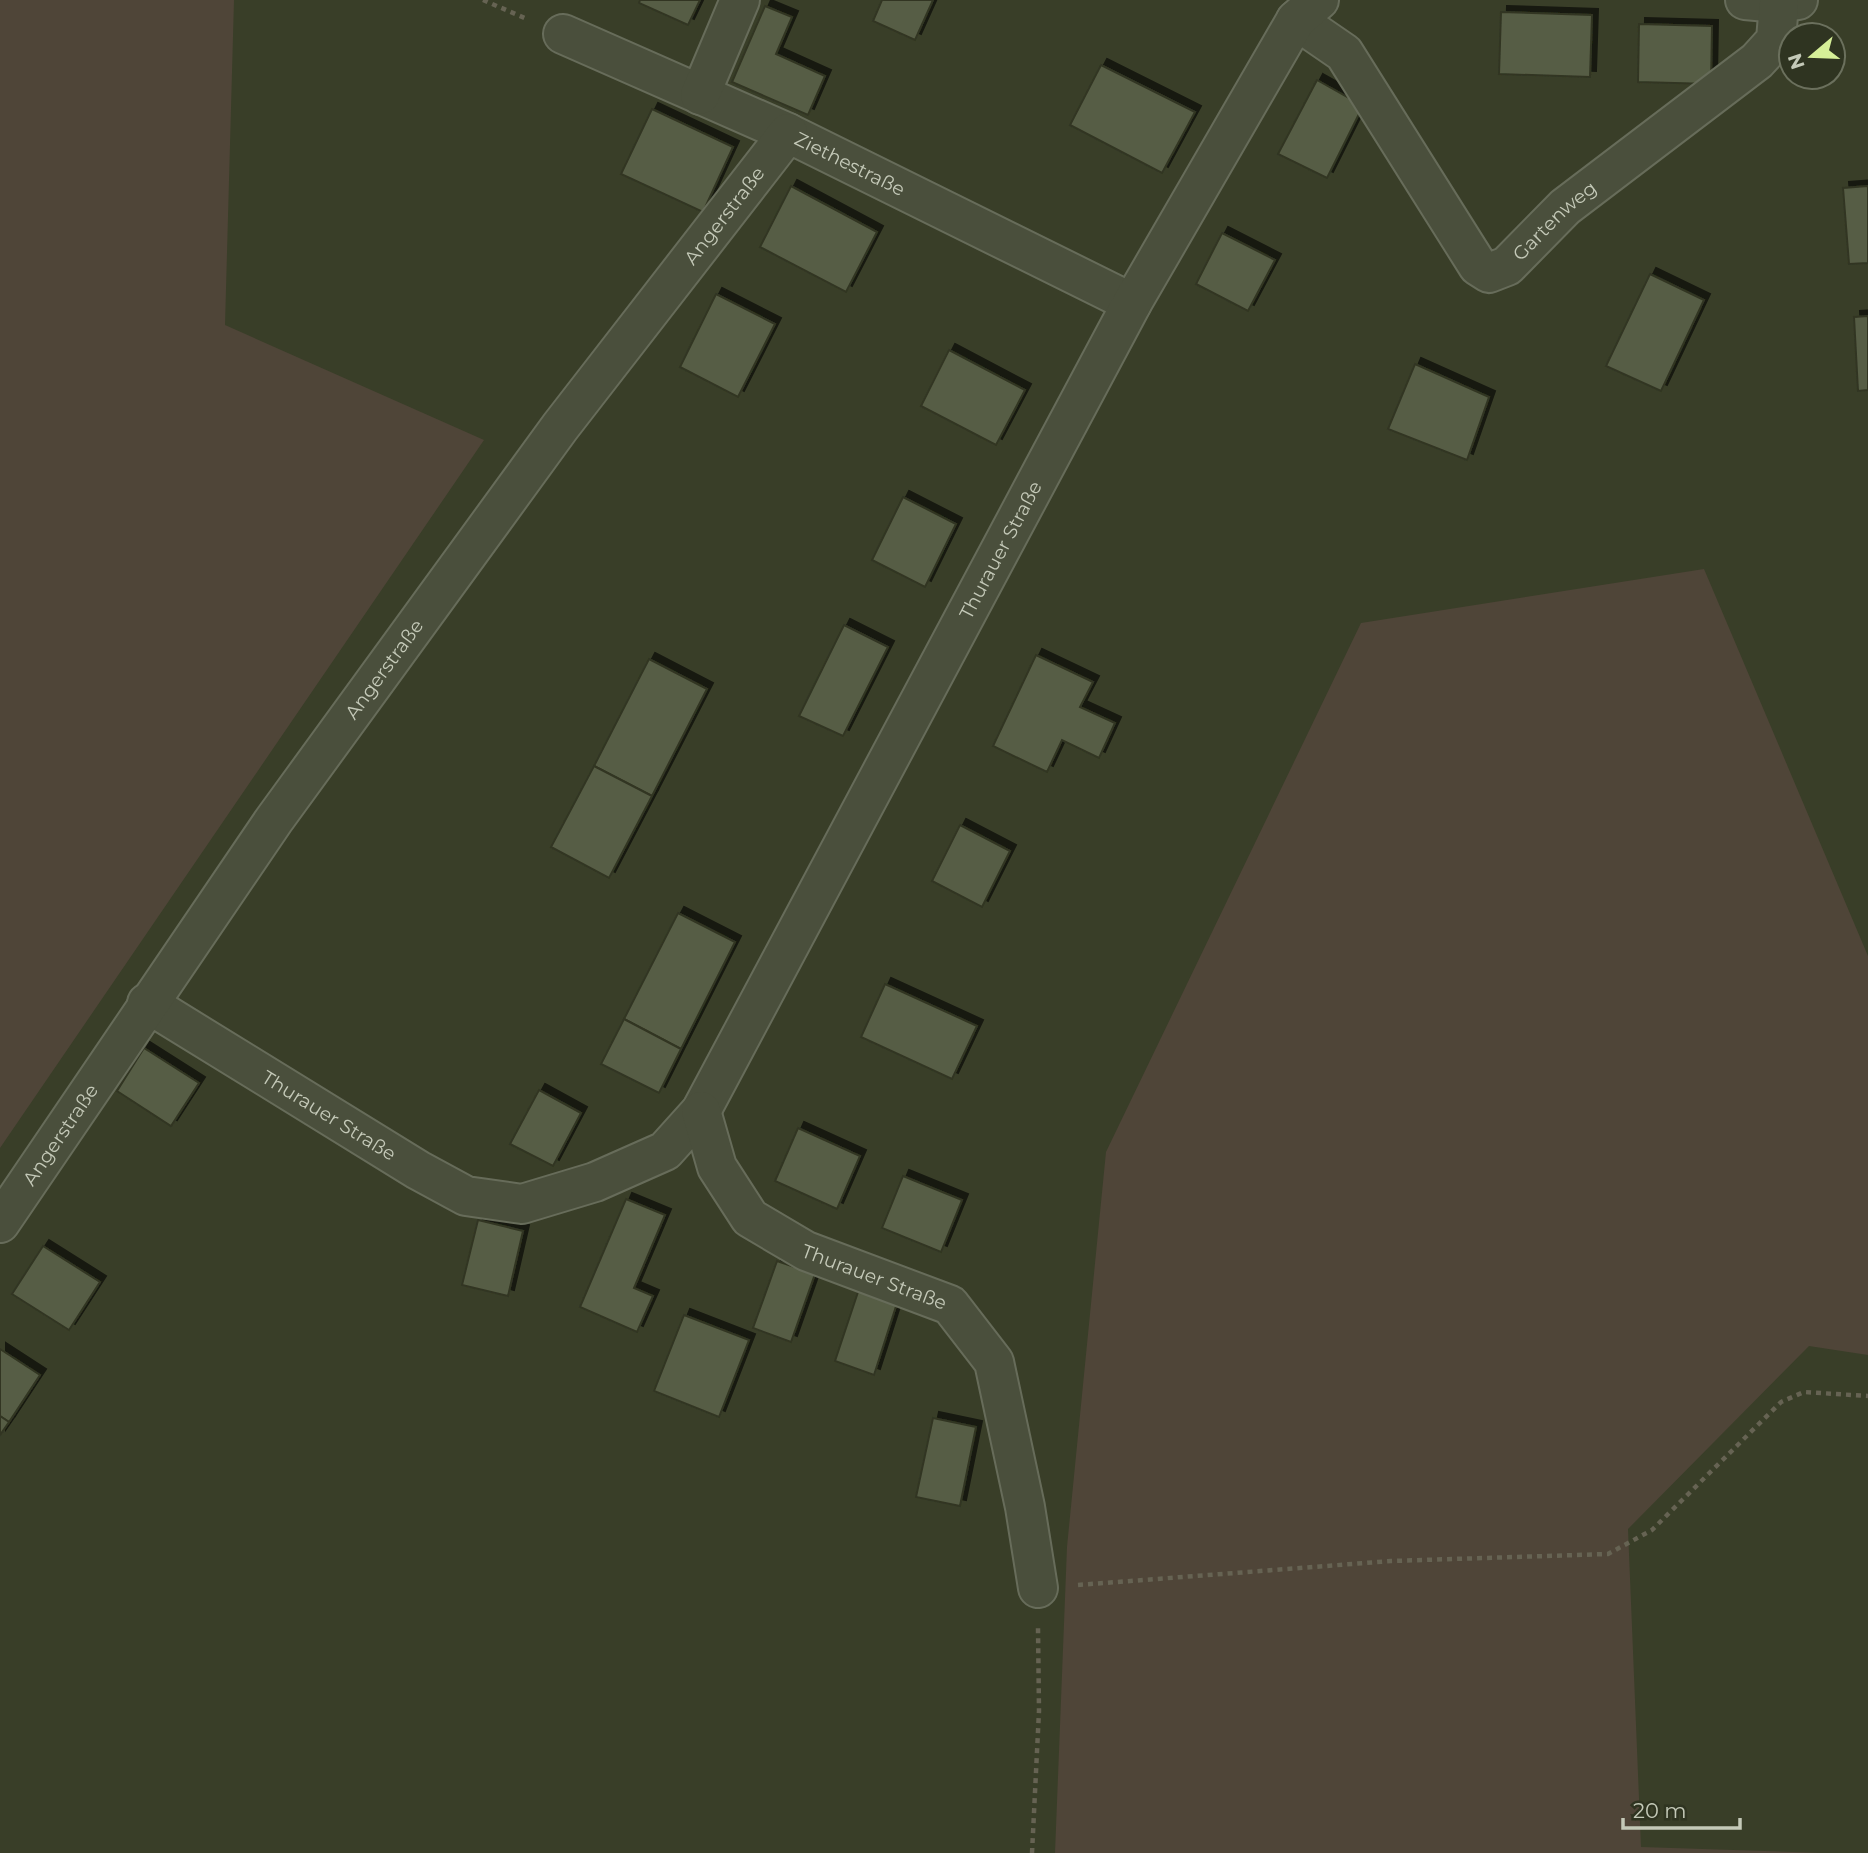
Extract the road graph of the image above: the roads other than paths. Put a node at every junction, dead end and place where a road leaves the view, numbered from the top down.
1 (740, 0) edge
2 (1764, 1) edge
3 (1307, 10) edge
4 (563, 34) road end
5 (700, 95) junction
6 (789, 133) junction
7 (1132, 303) junction
8 (147, 1003) junction
9 (701, 1111) junction
10 (0, 1223) edge
11 (1038, 1588) road end

1 - 5 street
2 - 3 street, Gartenweg
3 - 7 street, Thurauer Straße
4 - 5 street, Ziethestraße
5 - 6 street, Ziethestraße
6 - 7 street, Ziethestraße
6 - 8 street, Angerstraße
7 - 9 street, Thurauer Straße
8 - 9 street, Thurauer Straße
8 - 10 street, Angerstraße
9 - 11 street, Thurauer Straße

